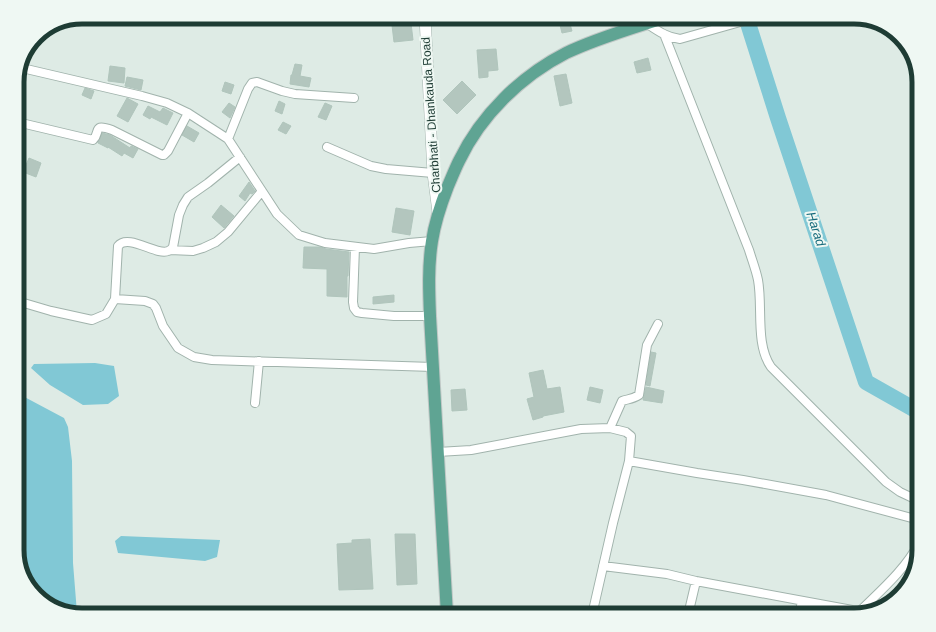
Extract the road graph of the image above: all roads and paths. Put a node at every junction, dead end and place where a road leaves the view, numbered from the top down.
1 (424, 24) edge
2 (643, 24) edge
3 (648, 24) edge
4 (732, 24) edge
5 (664, 34) junction
6 (26, 69) edge
7 (354, 98) dead end
8 (188, 112) junction
9 (24, 124) edge
10 (228, 139) junction
11 (327, 147) dead end
12 (240, 157) junction
13 (433, 173) junction
14 (262, 191) junction
15 (438, 212) junction
16 (432, 241) junction
17 (355, 247) junction
18 (170, 250) junction
19 (115, 299) junction
20 (24, 303) edge
21 (430, 320) junction
22 (658, 324) dead end
23 (259, 361) junction
24 (433, 367) junction
25 (254, 403) dead end
26 (610, 428) junction
27 (438, 452) junction
28 (629, 461) junction
29 (912, 498) edge
30 (912, 518) edge
31 (912, 553) edge
32 (603, 566) junction
33 (696, 581) junction
34 (802, 601) junction
35 (866, 607) edge
36 (447, 608) edge
37 (594, 608) edge
38 (690, 608) edge
39 (800, 608) edge
40 (840, 608) edge

1 - 13 street, Charbhati - Dhankauda Road
2 - 15 main road
3 - 5 street
4 - 5 street
5 - 29 street
6 - 8 street
7 - 10 street
8 - 9 street
8 - 10 street
10 - 12 street
11 - 13 street
12 - 14 street
12 - 18 street
13 - 15 street, Charbhati - Dhankauda Road
14 - 17 street
14 - 18 street
15 - 16 main road
16 - 17 street
16 - 21 main road
17 - 21 street
18 - 19 street
19 - 20 street
19 - 23 street
21 - 24 main road
22 - 26 street
23 - 24 street
23 - 25 street
24 - 27 main road
26 - 27 street
26 - 28 street
27 - 36 main road
28 - 30 street
28 - 32 street
31 - 35 street
32 - 33 street
32 - 37 street
33 - 34 street
33 - 38 street
34 - 39 street
34 - 40 street

